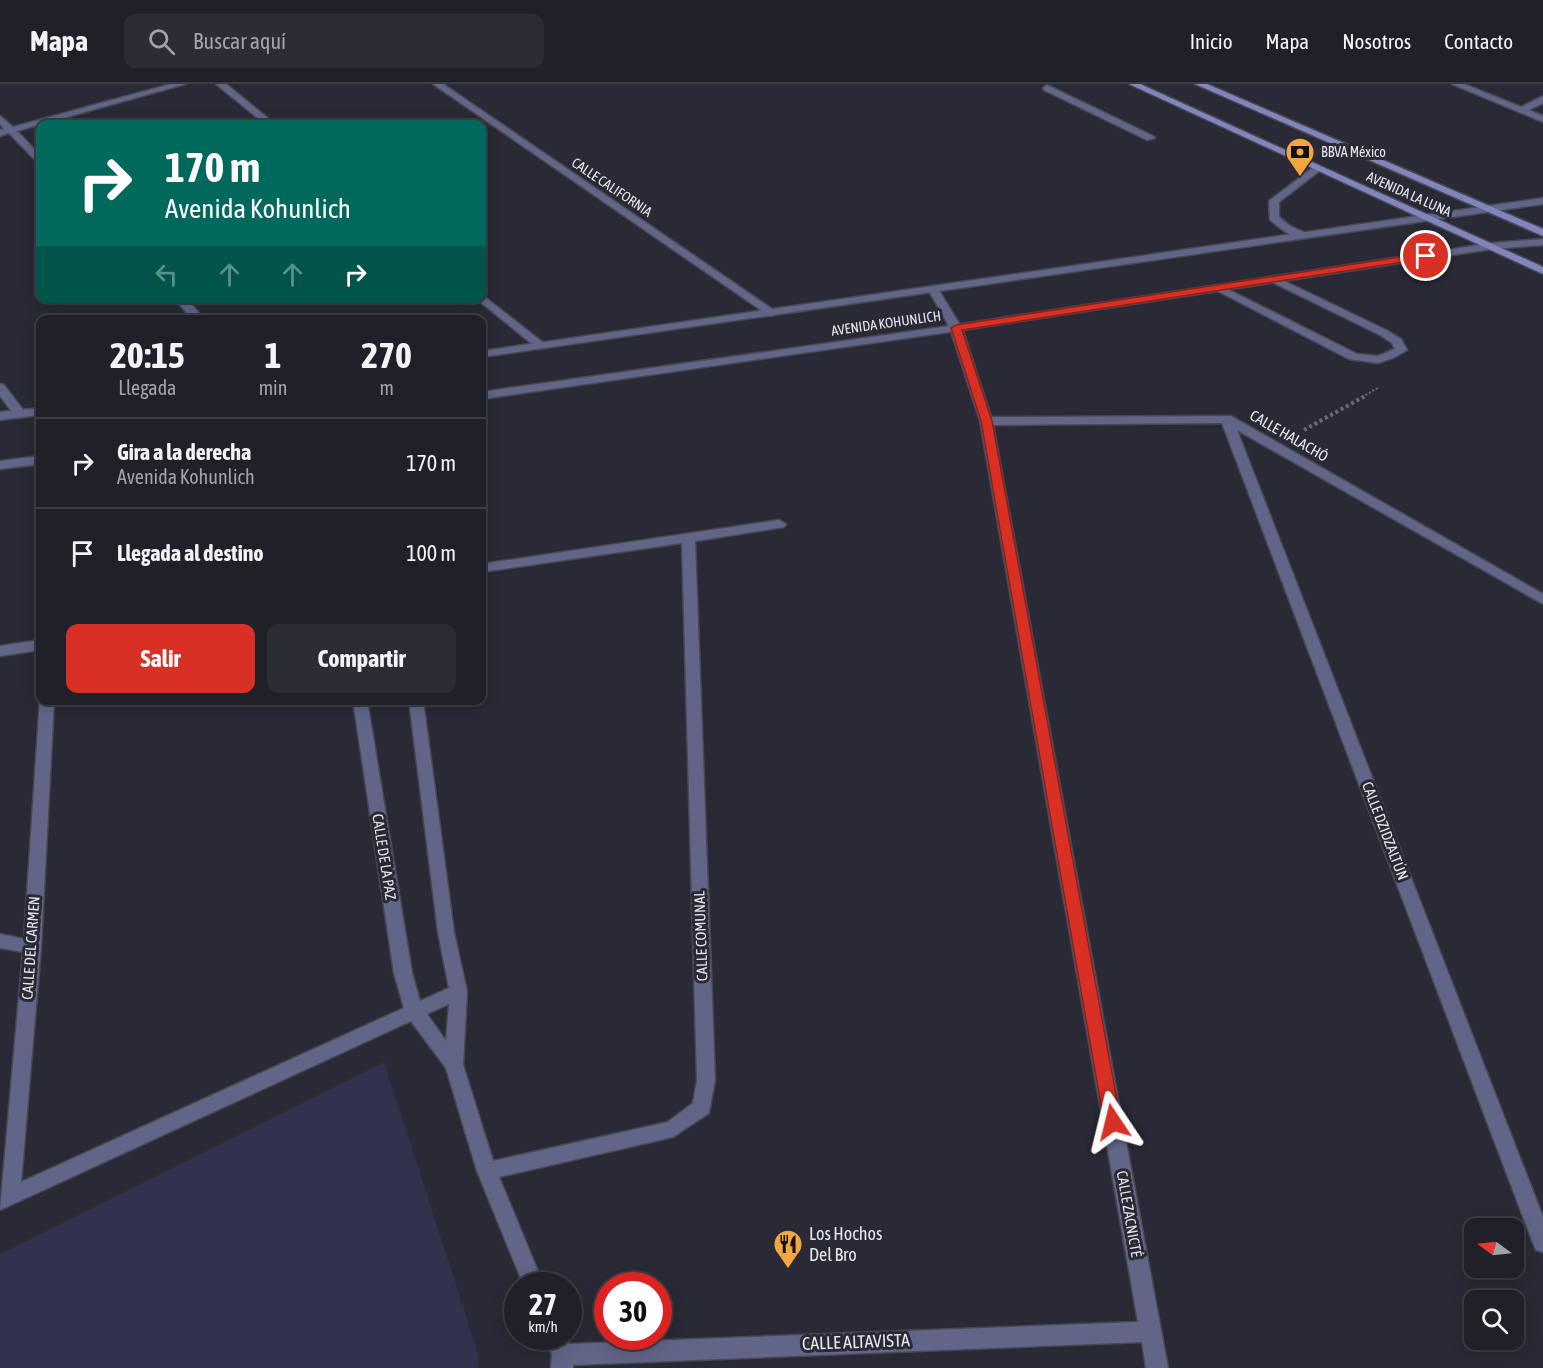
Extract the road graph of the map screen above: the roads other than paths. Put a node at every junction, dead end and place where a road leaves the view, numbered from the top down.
1 (181, 84) edge
2 (220, 84) edge
3 (437, 84) edge
4 (1058, 84) edge
5 (1133, 84) edge
6 (1199, 84) edge
7 (1456, 84) edge
8 (1043, 86) edge
9 (1543, 99) edge
10 (1522, 110) junction
11 (0, 119) edge
12 (1543, 119) edge
13 (48, 120) edge
14 (265, 120) edge
15 (36, 123) edge
16 (11, 130) junction
17 (0, 133) edge
18 (1150, 138) dead end
19 (36, 156) edge
20 (1318, 168) junction
21 (1543, 201) edge
22 (1487, 208) junction
23 (1427, 217) junction
24 (1543, 233) edge
25 (1302, 235) junction
26 (1543, 242) edge
27 (1492, 246) junction
28 (1543, 271) edge
29 (1274, 279) junction
30 (1217, 288) junction
31 (933, 289) junction
32 (486, 301) edge
33 (184, 303) edge
34 (772, 313) junction
35 (195, 315) edge
36 (956, 328) junction
37 (541, 346) junction
38 (486, 353) edge
39 (0, 388) edge
40 (486, 395) edge
41 (36, 412) edge
42 (20, 414) junction
43 (0, 416) edge
44 (1227, 420) junction
45 (987, 421) junction
46 (36, 460) edge
47 (0, 465) edge
48 (779, 524) dead end
49 (688, 538) junction
50 (486, 567) edge
51 (1543, 600) edge
52 (36, 646) edge
53 (0, 651) edge
54 (47, 705) edge
55 (361, 705) edge
56 (417, 705) edge
57 (0, 941) edge
58 (32, 947) junction
59 (458, 992) junction
60 (414, 1011) junction
61 (454, 1065) junction
62 (487, 1172) junction
63 (5, 1198) edge
64 (1543, 1243) edge
65 (528, 1272) edge
66 (1150, 1332) junction
67 (560, 1353) edge
68 (1157, 1368) edge

1 - 13 street
2 - 14 street
3 - 34 street, CALLE CALIFORNIA
4 - 8 street
5 - 20 main road, AVENIDA LA LUNA
6 - 22 main road, AVENIDA LA LUNA
7 - 10 street
8 - 18 street
9 - 10 street
10 - 12 street
11 - 16 street
15 - 16 street
16 - 17 street
16 - 19 street
20 - 23 main road, AVENIDA LA LUNA
20 - 25 street
21 - 22 street, AVENIDA KOHUNLICH
22 - 23 street, AVENIDA KOHUNLICH
22 - 24 main road, AVENIDA LA LUNA
23 - 25 street, AVENIDA KOHUNLICH
23 - 27 main road, AVENIDA LA LUNA
25 - 31 street, AVENIDA KOHUNLICH
26 - 27 street, AVENIDA KOHUNLICH
27 - 28 main road, AVENIDA LA LUNA
27 - 29 street, AVENIDA KOHUNLICH
29 - 30 street, AVENIDA KOHUNLICH
29 - 30 street
30 - 36 street, AVENIDA KOHUNLICH
31 - 34 street, AVENIDA KOHUNLICH
31 - 36 street, CALLE ZACNICTÉ
32 - 37 street
33 - 35 street
34 - 37 street, AVENIDA KOHUNLICH
36 - 40 street, AVENIDA KOHUNLICH
36 - 45 street, CALLE ZACNICTÉ
37 - 38 street, AVENIDA KOHUNLICH
39 - 42 street
41 - 42 street
42 - 43 street
44 - 45 street, CALLE HALACHÓ
44 - 51 street, CALLE HALACHÓ
44 - 64 street, CALLE DZIDZALTÚN
45 - 66 street, CALLE ZACNICTÉ
46 - 47 street
48 - 49 street
49 - 50 street
49 - 62 street, CALLE COMUNAL
52 - 53 street
54 - 58 street, CALLE DEL CARMEN
55 - 60 street, CALLE DE LA PAZ
56 - 59 street, CALLE DE LA PAZ
57 - 58 street
58 - 63 street, CALLE DEL CARMEN
59 - 60 street
59 - 61 street, CALLE DE LA PAZ
60 - 61 street, CALLE DE LA PAZ
60 - 63 street
61 - 62 street, CALLE DE LA PAZ
62 - 65 street, CALLE DE LA PAZ
66 - 67 street, CALLE ALTAVISTA
66 - 68 street, CALLE ZACNICTÉ

